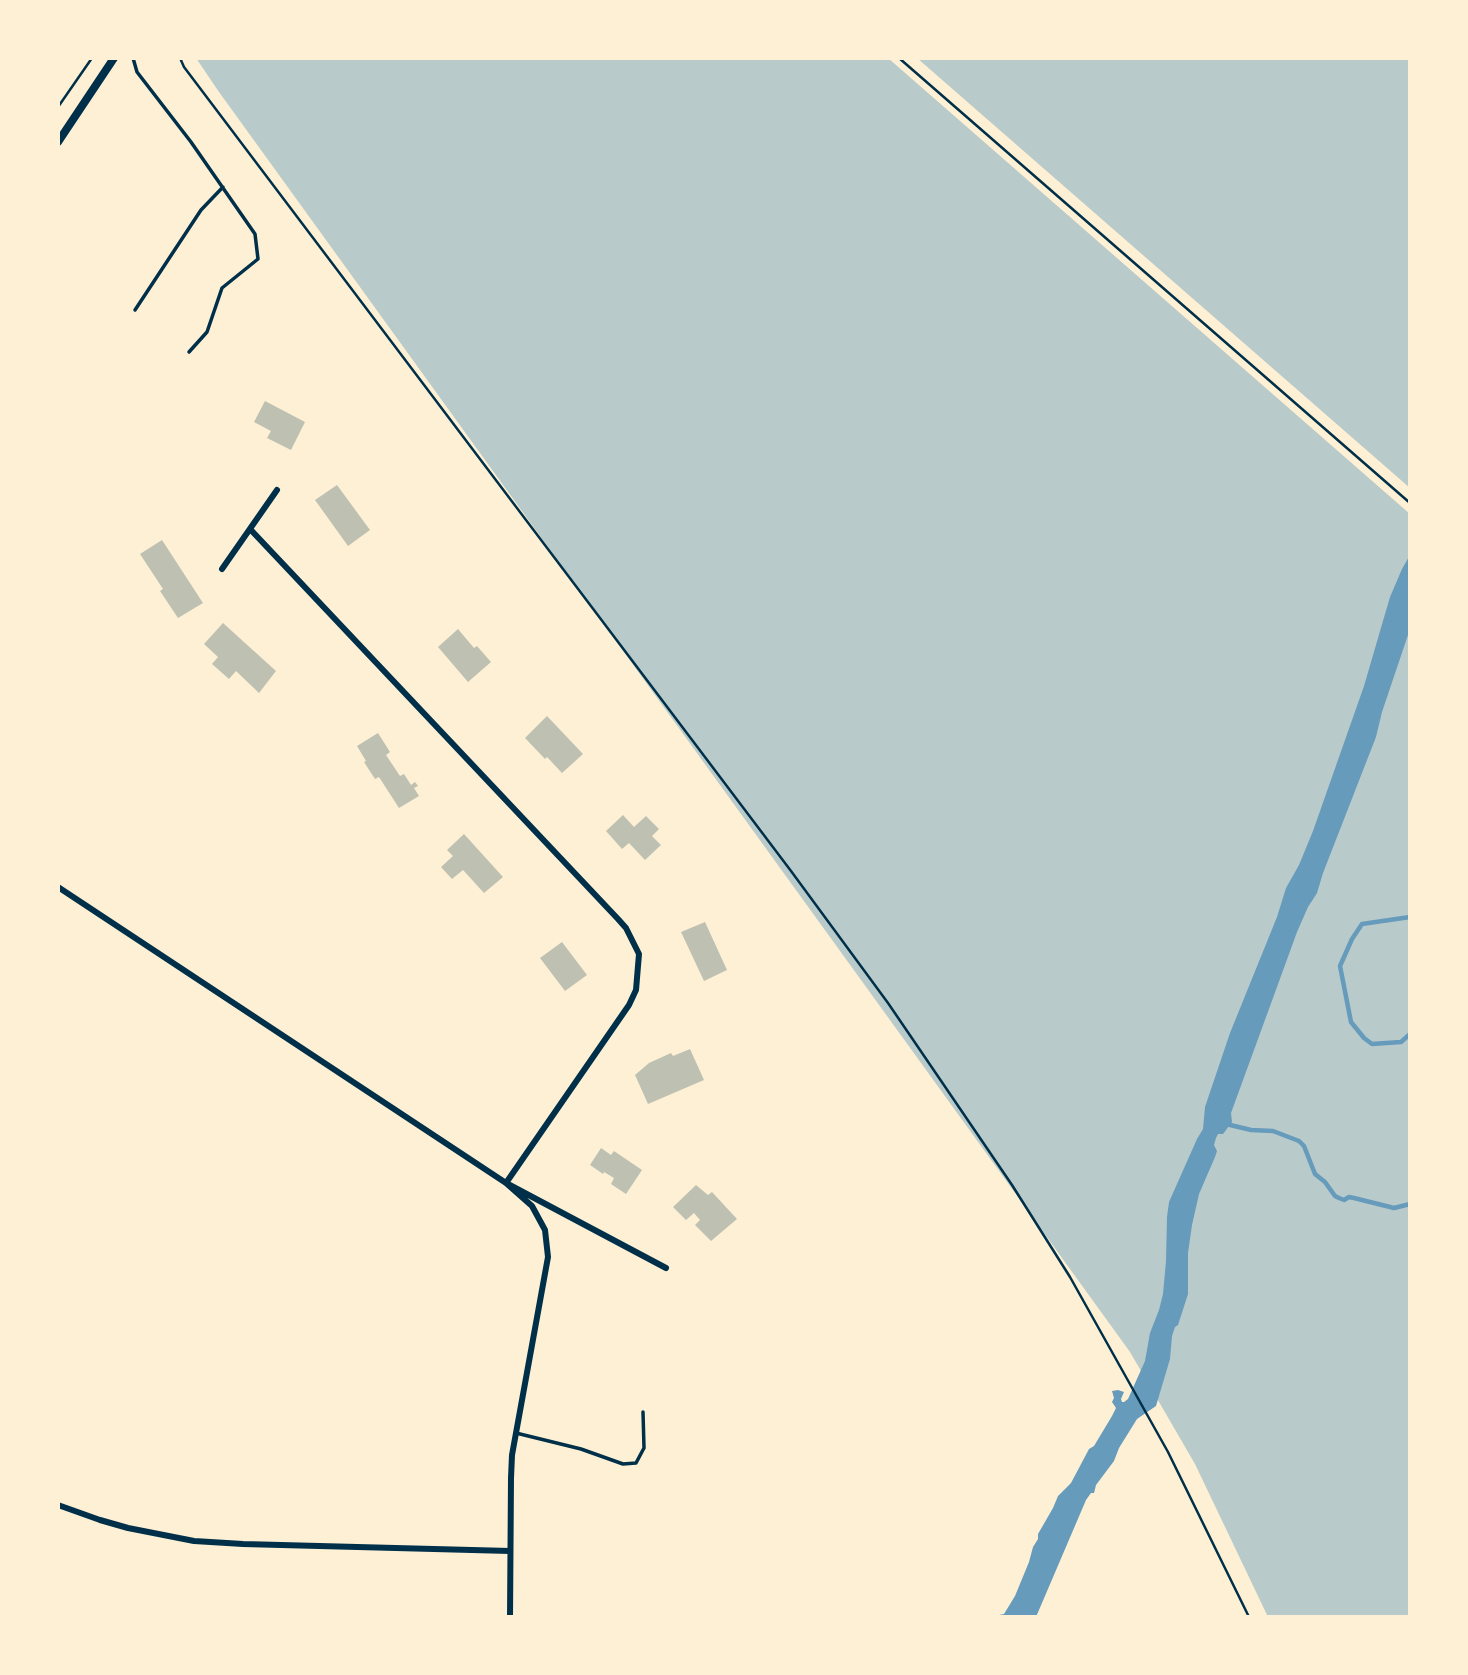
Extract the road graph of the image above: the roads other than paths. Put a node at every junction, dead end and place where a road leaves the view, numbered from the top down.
1 (114, 58) edge
2 (133, 58) edge
3 (58, 142) edge
4 (223, 187) junction
5 (135, 310) dead end
6 (189, 352) dead end
7 (277, 490) dead end
8 (250, 529) junction
9 (222, 569) dead end
10 (58, 887) edge
11 (506, 1183) junction
12 (666, 1268) dead end
13 (643, 1412) dead end
14 (516, 1433) junction
15 (58, 1506) edge
16 (510, 1551) junction
17 (510, 1617) edge

1 - 3 street
2 - 4 lane
4 - 5 lane
4 - 6 lane
7 - 8 street
8 - 9 street
8 - 11 street
10 - 11 street
11 - 12 street
11 - 14 street
13 - 14 lane
14 - 16 street
15 - 16 street
16 - 17 street

